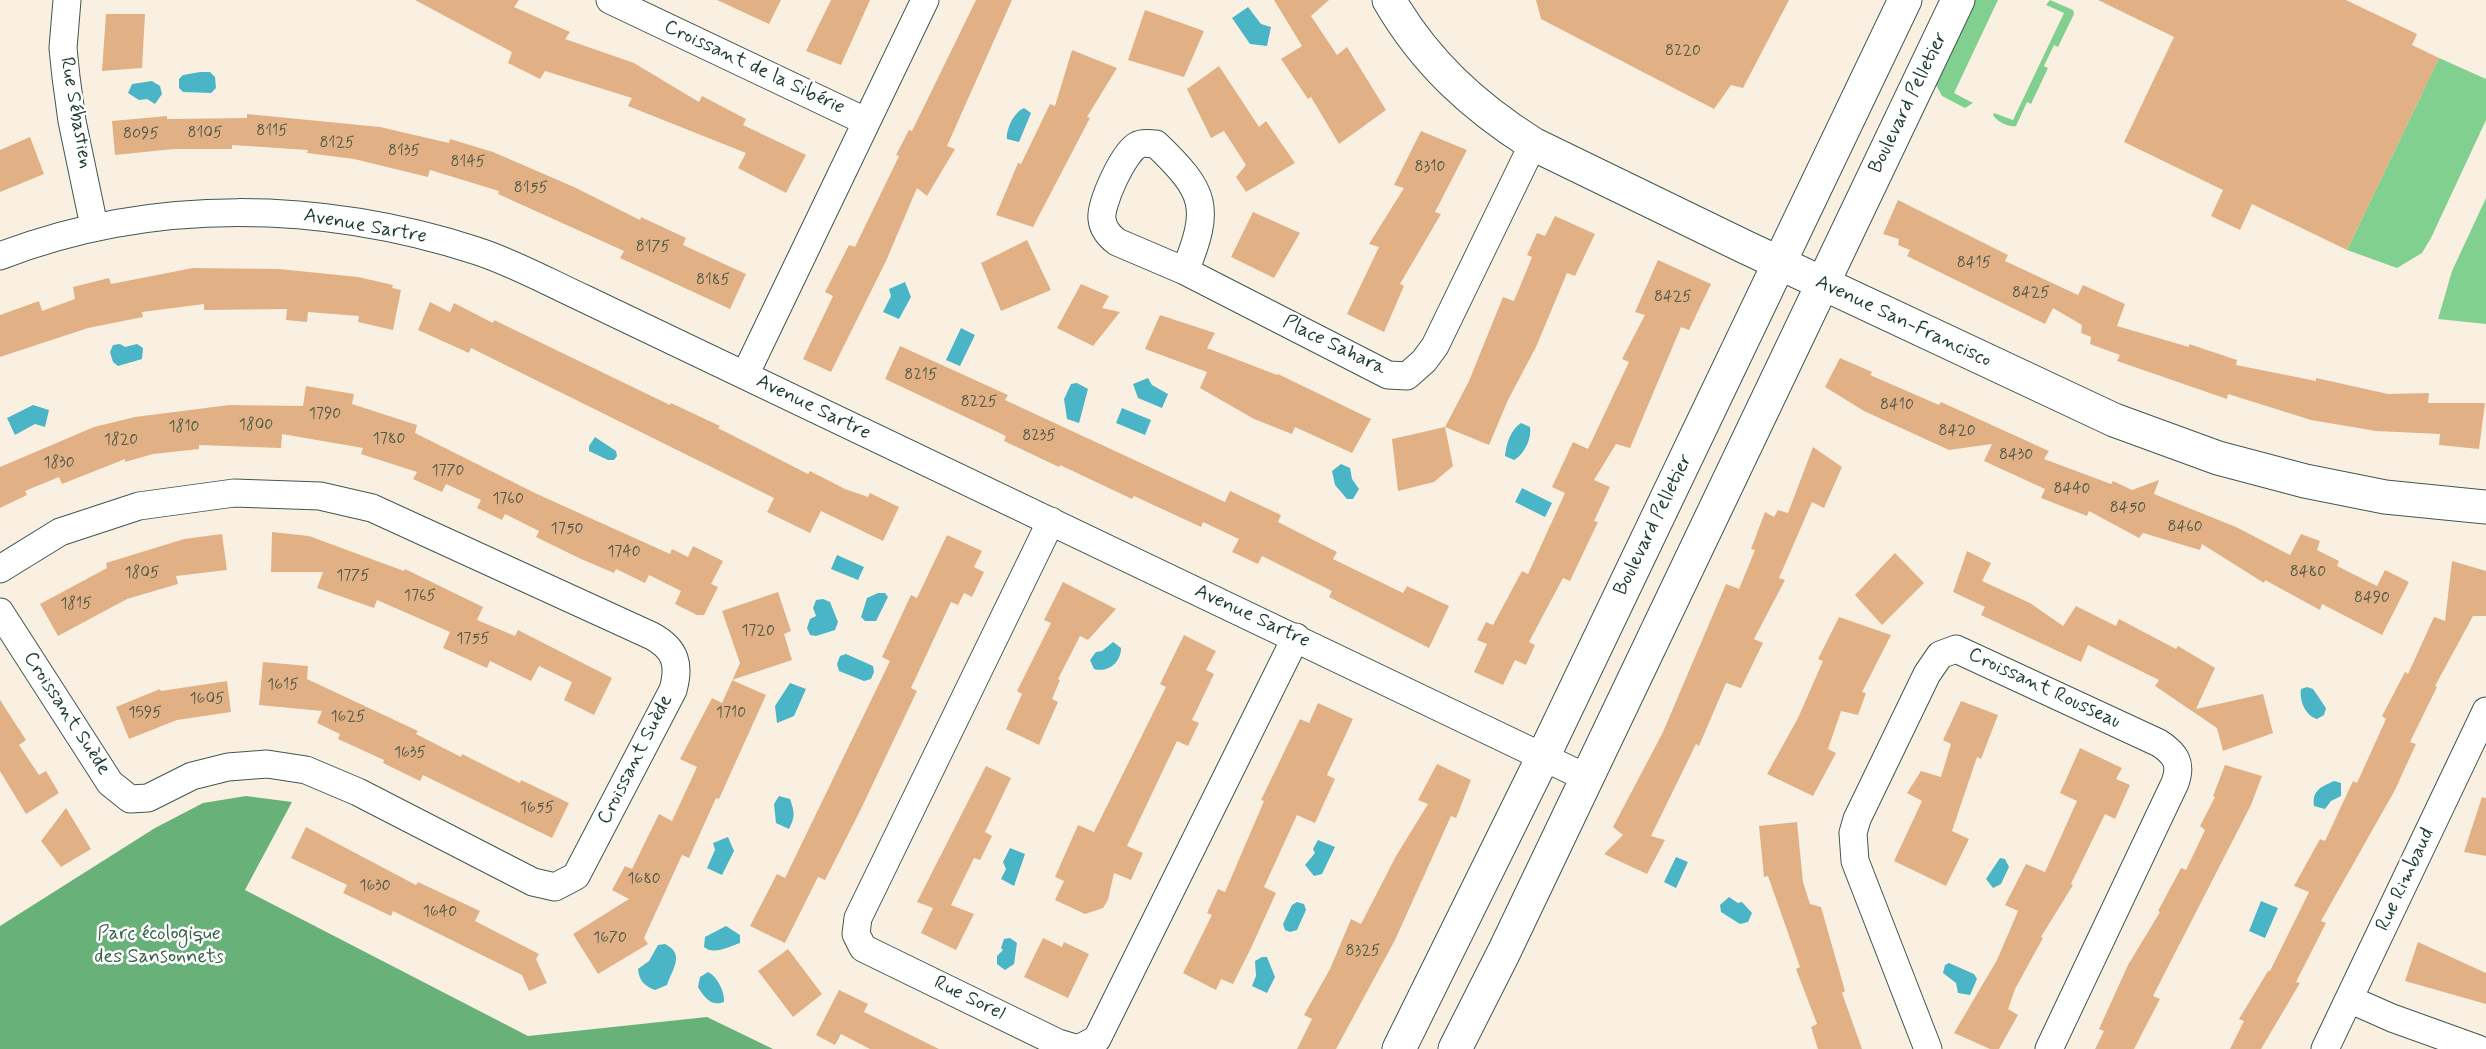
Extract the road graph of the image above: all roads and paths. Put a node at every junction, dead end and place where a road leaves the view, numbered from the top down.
1 (67, 0) edge
2 (609, 0) edge
3 (925, 0) edge
4 (1389, 0) edge
5 (1905, 0) edge
6 (1956, 1) edge
7 (865, 121) junction
8 (1533, 144) junction
9 (94, 226) junction
10 (0, 256) edge
11 (1779, 263) junction
12 (1185, 271) junction
13 (1823, 283) junction
14 (745, 375) junction
15 (2486, 507) edge
16 (1051, 521) junction
17 (0, 569) edge
18 (0, 612) edge
19 (1296, 638) junction
20 (2486, 711) edge
21 (2476, 756) edge
22 (1543, 757) junction
23 (1587, 778) junction
24 (2349, 999) junction
25 (1400, 1049) edge
26 (1455, 1049) edge
27 (1928, 1049) edge
28 (2049, 1049) edge
29 (2325, 1049) edge
30 (2478, 1049) edge

1 - 9 street, Rue Sébastien
2 - 7 street, Croissant de la Sibérie
3 - 7 street, Croissant de la Sibérie
4 - 8 street, Avenue San-Francisco
5 - 11 street, Boulevard Pelletier
6 - 13 street, Boulevard Pelletier
7 - 14 street, Croissant de la Sibérie
8 - 11 street, Avenue San-Francisco
8 - 12 street, Place Sahara
9 - 10 street, Avenue Sartre
9 - 14 street, Avenue Sartre
11 - 13 street, Avenue San-Francisco
11 - 22 street, Boulevard Pelletier
12 - 12 street, Place Sahara
13 - 15 street, Avenue San-Francisco
13 - 23 street, Boulevard Pelletier
14 - 16 street, Avenue Sartre
16 - 19 street, Avenue Sartre
16 - 19 street, Rue Sorel
17 - 18 street, Croissant Suède
19 - 22 street, Avenue Sartre
20 - 21 street, Rue Rimbaud
21 - 24 street, Rue Rimbaud
22 - 23 street, Avenue Sartre
22 - 25 street, Boulevard Pelletier
23 - 26 street, Boulevard Pelletier
24 - 29 street, Rue Rimbaud
24 - 30 street
27 - 28 street, Croissant Rousseau

